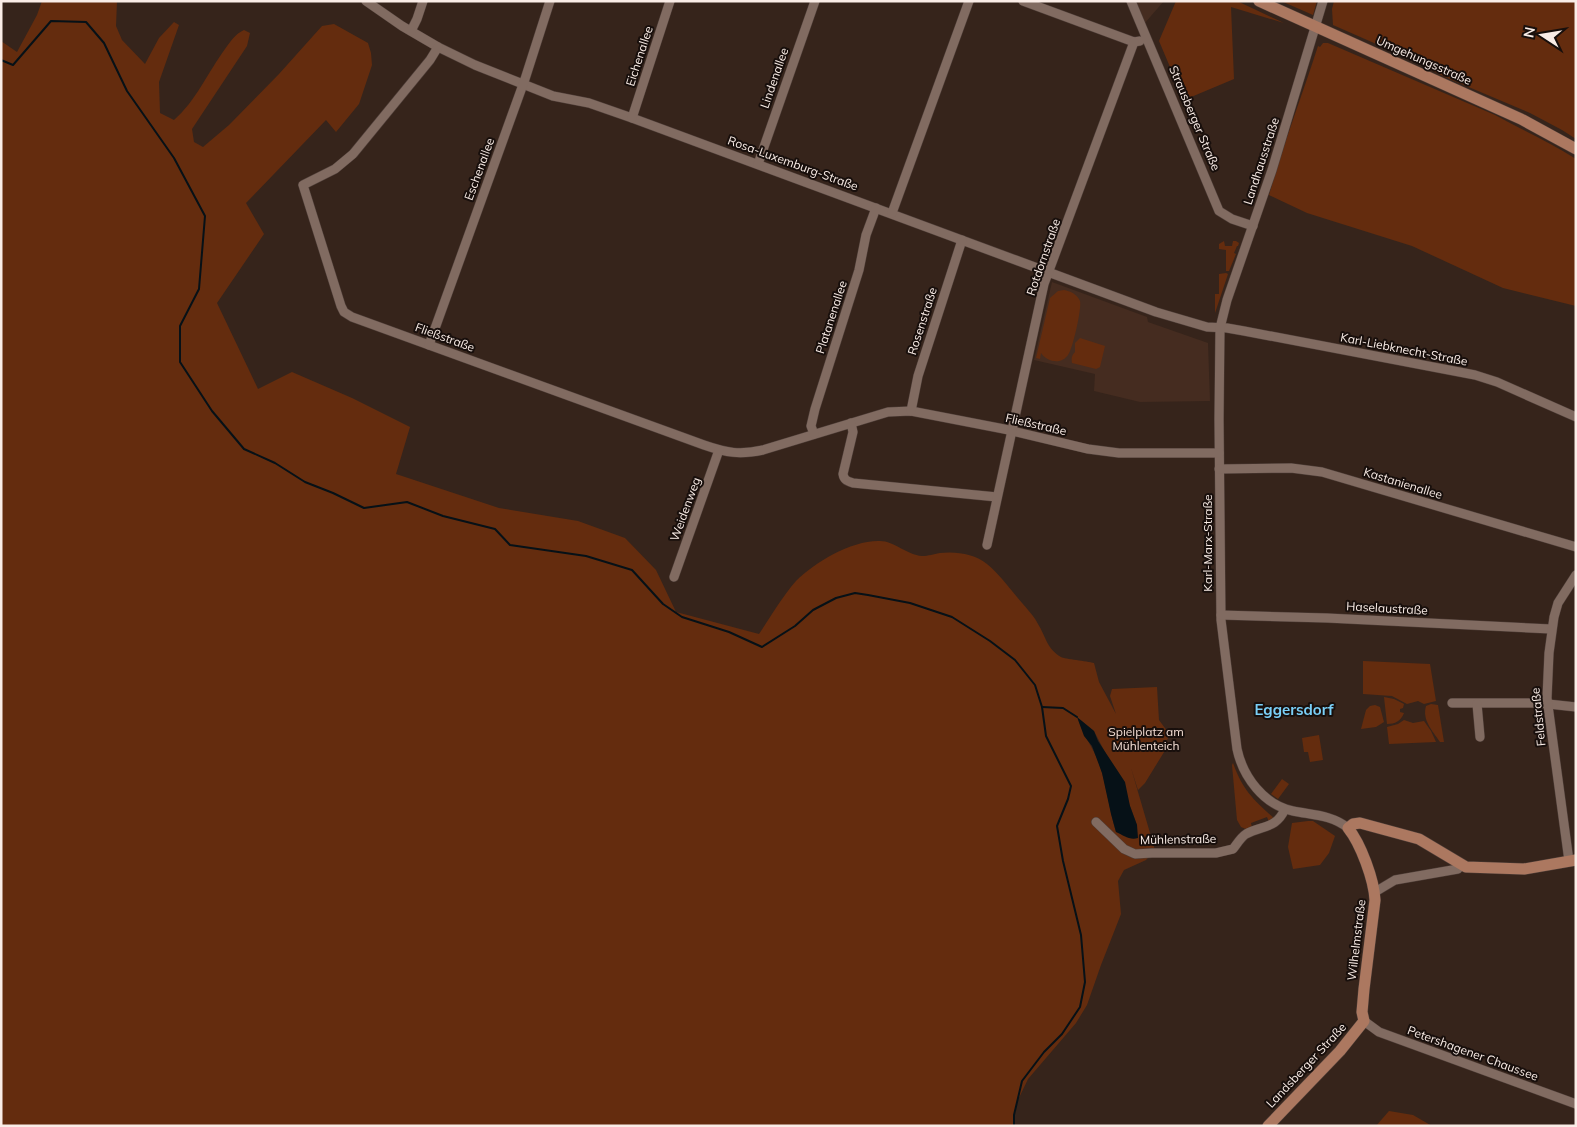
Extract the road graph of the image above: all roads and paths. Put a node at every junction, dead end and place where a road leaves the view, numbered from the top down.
1 (366, 1) edge
2 (423, 1) edge
3 (550, 1) edge
4 (670, 1) edge
5 (815, 1) edge
6 (969, 1) edge
7 (1023, 1) edge
8 (1131, 1) edge
9 (1259, 1) edge
10 (1323, 1) edge
11 (1316, 27) junction
12 (411, 31) junction
13 (1147, 38) junction
14 (1134, 42) junction
15 (438, 47) junction
16 (523, 83) junction
17 (632, 118) junction
18 (1576, 149) edge
19 (758, 164) junction
20 (876, 208) junction
21 (892, 213) junction
22 (1253, 226) junction
23 (962, 240) junction
24 (1049, 273) junction
25 (1220, 328) junction
26 (429, 345) junction
27 (910, 411) junction
28 (1576, 417) edge
29 (851, 423) junction
30 (1012, 431) junction
31 (814, 434) junction
32 (719, 450) junction
33 (1219, 453) junction
34 (1219, 469) junction
35 (997, 497) junction
36 (987, 545) dead end
37 (1576, 547) edge
38 (1576, 575) edge
39 (674, 577) dead end
40 (1221, 615) junction
41 (1551, 629) junction
42 (1452, 703) dead end
43 (1477, 704) junction
44 (1548, 704) junction
45 (1576, 706) edge
46 (1480, 737) dead end
47 (1285, 809) junction
48 (1096, 822) dead end
49 (1348, 828) junction
50 (1572, 861) edge
51 (1461, 864) junction
52 (1375, 892) junction
53 (1364, 1021) junction
54 (1576, 1104) edge
55 (1268, 1126) edge

1 - 12 street, Rosa-Luxemburg-Straße
2 - 12 street
3 - 16 street, Eschenallee
4 - 17 street, Eichenallee
5 - 19 street, Lindenallee
6 - 21 street
7 - 14 street
8 - 13 street, Strausberger Straße
9 - 11 main road, Umgehungsstraße
10 - 11 street, Landhausstraße
11 - 18 main road, Umgehungsstraße
11 - 22 street, Landhausstraße
12 - 15 street, Rosa-Luxemburg-Straße
13 - 14 street
13 - 22 street, Strausberger Straße
14 - 24 street, Rotdornstraße
15 - 16 street, Rosa-Luxemburg-Straße
15 - 26 street, Fließstraße
16 - 17 street, Rosa-Luxemburg-Straße
16 - 26 street, Eschenallee
17 - 19 street, Rosa-Luxemburg-Straße
19 - 20 street, Rosa-Luxemburg-Straße
20 - 21 street, Rosa-Luxemburg-Straße
20 - 31 street, Platanenallee
21 - 23 street, Rosa-Luxemburg-Straße
22 - 25 street, Landhausstraße
23 - 24 street, Rosa-Luxemburg-Straße
23 - 27 street, Rosenstraße
24 - 25 street, Rosa-Luxemburg-Straße
24 - 30 street, Rotdornstraße
25 - 28 street, Karl-Liebknecht-Straße
25 - 33 street, Karl-Marx-Straße
26 - 32 street, Fließstraße
27 - 29 street, Fließstraße
27 - 30 street, Fließstraße
29 - 31 street, Fließstraße
29 - 35 street
30 - 33 street, Fließstraße
30 - 35 street, Rotdornstraße
31 - 32 street, Fließstraße
32 - 39 street, Weidenweg
33 - 34 street, Karl-Marx-Straße
34 - 37 street, Kastanienallee
34 - 40 street, Karl-Marx-Straße
35 - 36 street, Rotdornstraße
38 - 41 street, Feldstraße
40 - 41 street, Haselaustraße
40 - 47 street, Karl-Marx-Straße
41 - 44 street, Feldstraße
42 - 43 street
43 - 44 street
43 - 46 street
44 - 45 street
44 - 50 street, Feldstraße
47 - 48 street, Mühlenstraße
47 - 49 street
49 - 51 main road
49 - 52 main road, Wilhelmstraße
50 - 51 main road
51 - 52 street
52 - 53 main road, Wilhelmstraße
53 - 54 street, Petershagener Chaussee
53 - 55 main road, Landsberger Straße

